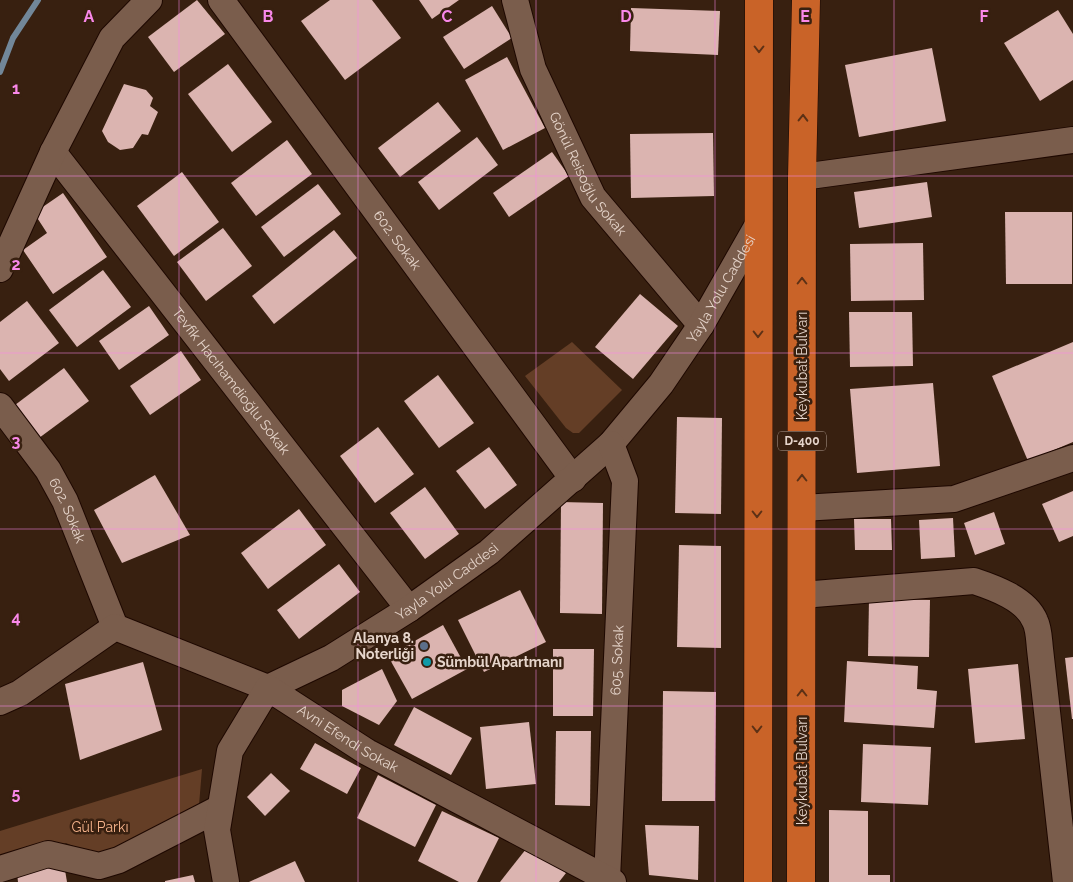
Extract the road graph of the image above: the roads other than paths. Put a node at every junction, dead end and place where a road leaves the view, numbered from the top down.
1 (148, 0) edge
2 (221, 0) edge
3 (515, 0) edge
4 (759, 0) edge
5 (806, 0) edge
6 (1073, 140) edge
7 (53, 152) junction
8 (802, 177) junction
9 (759, 223) junction
10 (0, 269) edge
11 (701, 325) junction
12 (0, 406) edge
13 (611, 444) junction
14 (1073, 458) edge
15 (573, 479) junction
16 (802, 508) junction
17 (802, 595) junction
18 (409, 609) junction
19 (115, 627) junction
20 (268, 688) junction
21 (0, 702) edge
22 (220, 808) junction
23 (0, 869) edge
24 (610, 881) edge
25 (226, 882) edge
26 (758, 882) edge
27 (802, 882) edge
28 (1066, 882) edge

1 - 7 street
2 - 15 street, 602. Sokak
3 - 11 street, Gönül Reisoğlu Sokak
4 -> 9 highway, D-400
8 -> 5 highway, Keykubat Bulvarı / D-400
6 - 8 street
7 - 10 street
7 - 18 street, Tevfik Hacıhamdioğlu Sokak
16 -> 8 highway, Keykubat Bulvarı / D-400
9 - 11 street, Yayla Yolu Caddesi
9 -> 26 highway, D-400
11 - 13 street, Yayla Yolu Caddesi
12 - 19 street, 602. Sokak
13 - 15 street, Yayla Yolu Caddesi
13 - 24 street, 605. Sokak
14 - 16 street
15 - 18 street, Yayla Yolu Caddesi
16 - 17 highway, Keykubat Bulvarı / D-400
27 -> 17 highway, Keykubat Bulvarı / D-400
17 - 28 street
18 - 20 street, Yayla Yolu Caddesi
19 - 20 street
19 - 21 street
20 - 22 street
20 - 24 street, Avni Efendi Sokak
22 - 23 street
22 - 25 street

